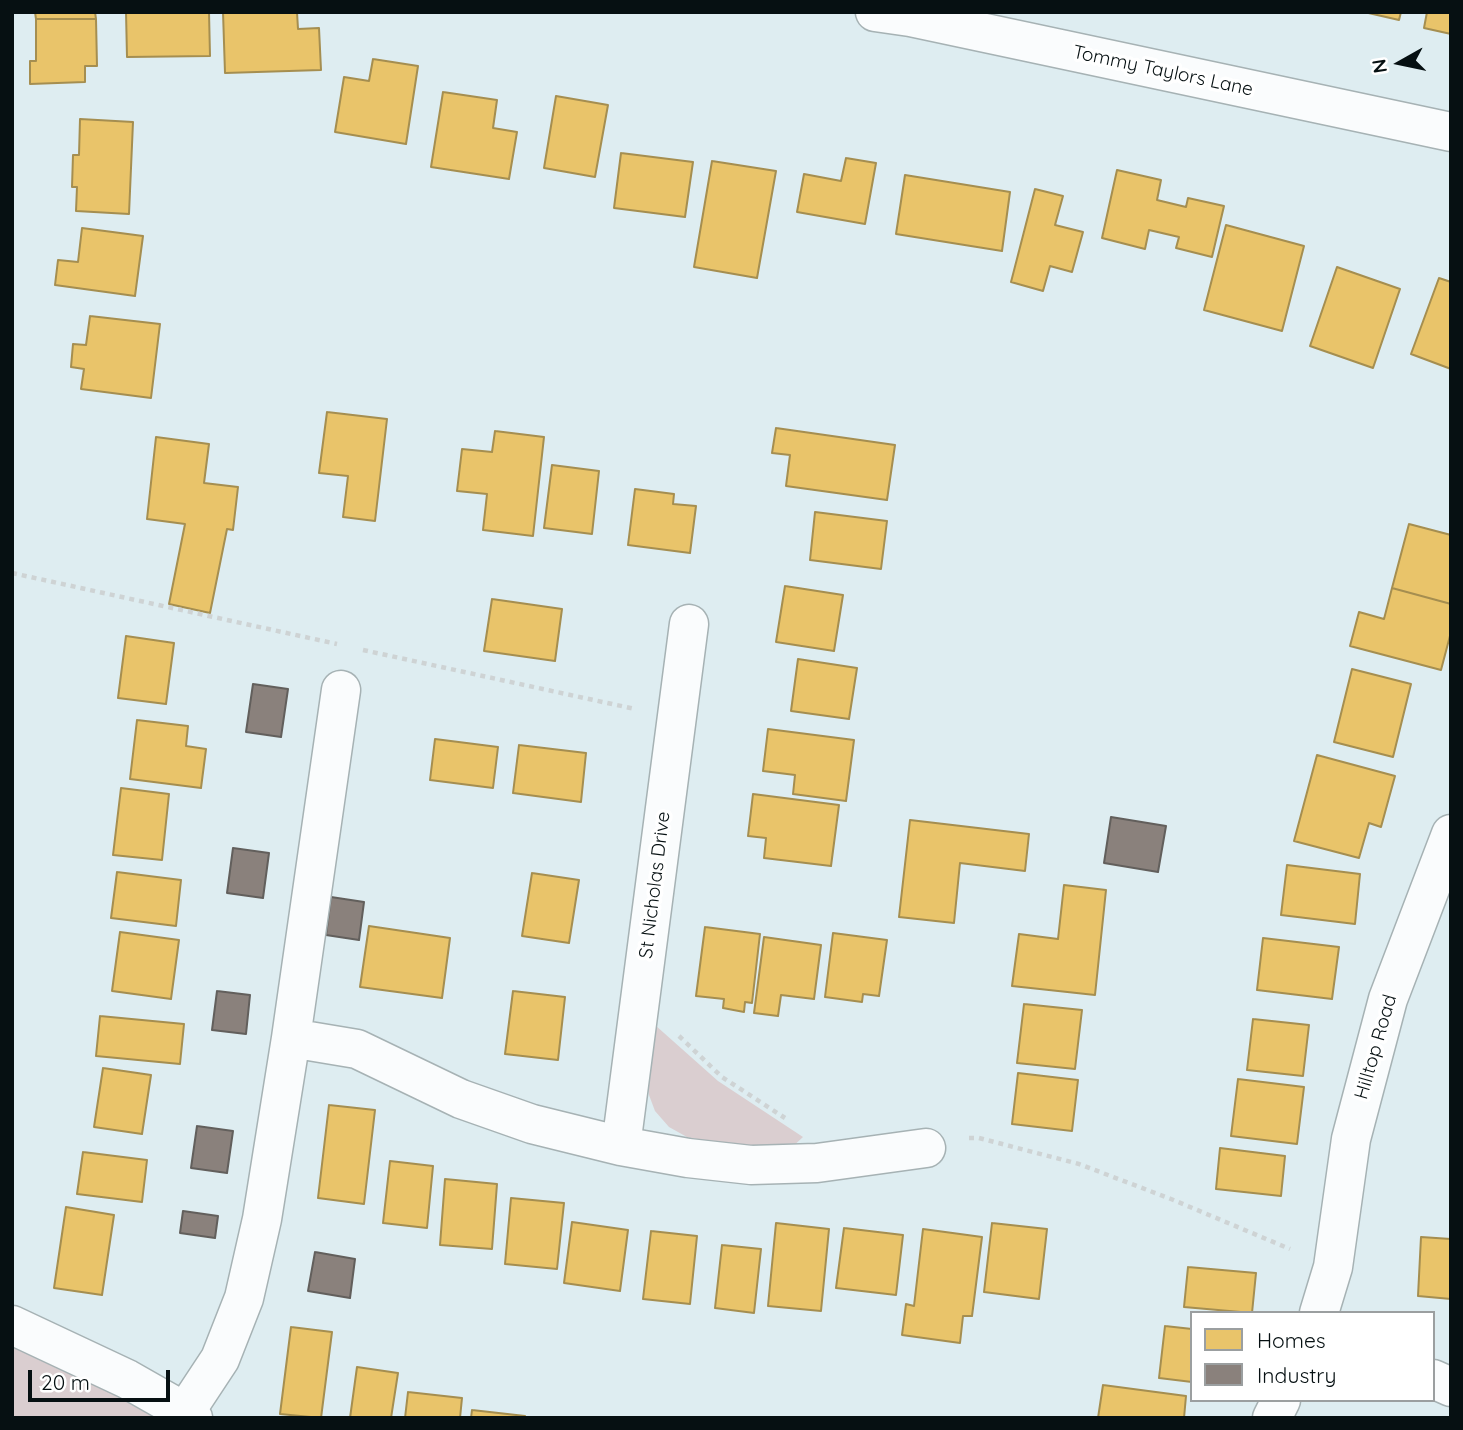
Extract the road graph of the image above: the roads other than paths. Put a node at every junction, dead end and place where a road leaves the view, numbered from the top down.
1 (899, 14) edge
2 (1451, 132) edge
3 (689, 624) dead end
4 (341, 690) dead end
5 (1451, 834) edge
6 (291, 1038) junction
7 (621, 1146) junction
8 (926, 1147) road end
9 (1320, 1311) edge
10 (12, 1325) edge
11 (1435, 1380) edge
12 (1451, 1387) edge
13 (1280, 1402) edge
14 (189, 1415) edge
15 (1272, 1418) edge

1 - 2 street, Tommy Taylors Lane
3 - 7 street, St Nicholas Drive
4 - 6 street
5 - 9 street, Hilltop Road
6 - 7 street
6 - 14 street
7 - 8 street
10 - 14 street
11 - 12 street
13 - 15 street

